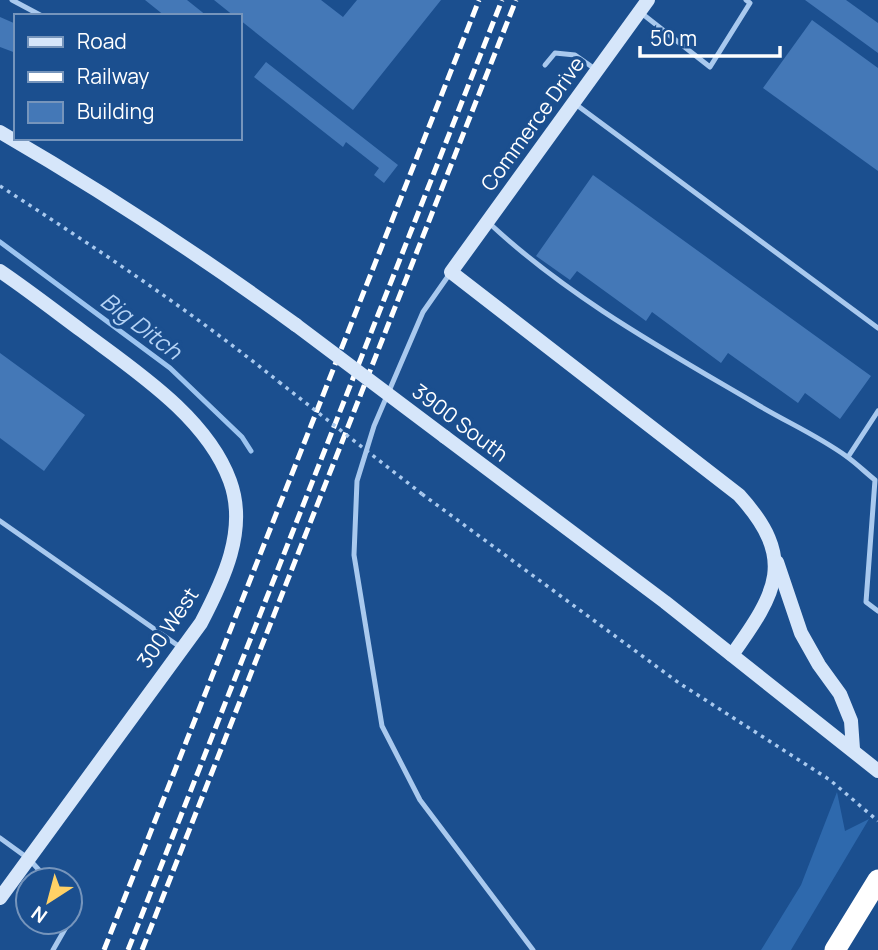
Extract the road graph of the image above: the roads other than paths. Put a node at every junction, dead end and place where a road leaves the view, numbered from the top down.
1 (12, 0) edge
2 (649, 0) edge
3 (746, 0) edge
4 (639, 12) junction
5 (38, 14) edge
6 (545, 65) dead end
7 (597, 71) junction
8 (574, 103) junction
9 (14, 140) edge
10 (488, 222) junction
11 (0, 271) edge
12 (451, 272) junction
13 (878, 328) edge
14 (878, 411) edge
15 (848, 457) junction
16 (876, 479) edge
17 (0, 521) edge
18 (776, 559) junction
19 (878, 611) edge
20 (182, 649) junction
21 (732, 655) junction
22 (853, 749) junction
23 (878, 771) edge
24 (0, 838) edge
25 (29, 859) junction
26 (35, 866) edge
27 (878, 880) edge
28 (0, 898) edge
29 (533, 950) edge
30 (835, 950) edge

1 - 5 lane
2 - 4 street, Commerce Drive
3 - 4 lane
4 - 7 street, Commerce Drive
6 - 7 lane
7 - 8 street, Commerce Drive
8 - 10 street, Commerce Drive
8 - 13 lane
9 - 21 street, 3900 South, bridge
10 - 12 street, Commerce Drive
10 - 15 lane
11 - 20 street, 300 West
12 - 18 street
12 - 29 lane
14 - 15 lane
15 - 16 lane
16 - 19 lane
17 - 20 lane
18 - 21 street
18 - 22 street
20 - 25 street, 300 West
21 - 22 street, 3900 South
22 - 23 street, 3900 South
24 - 25 lane
25 - 26 lane
25 - 28 street, 300 West
27 - 30 highway

